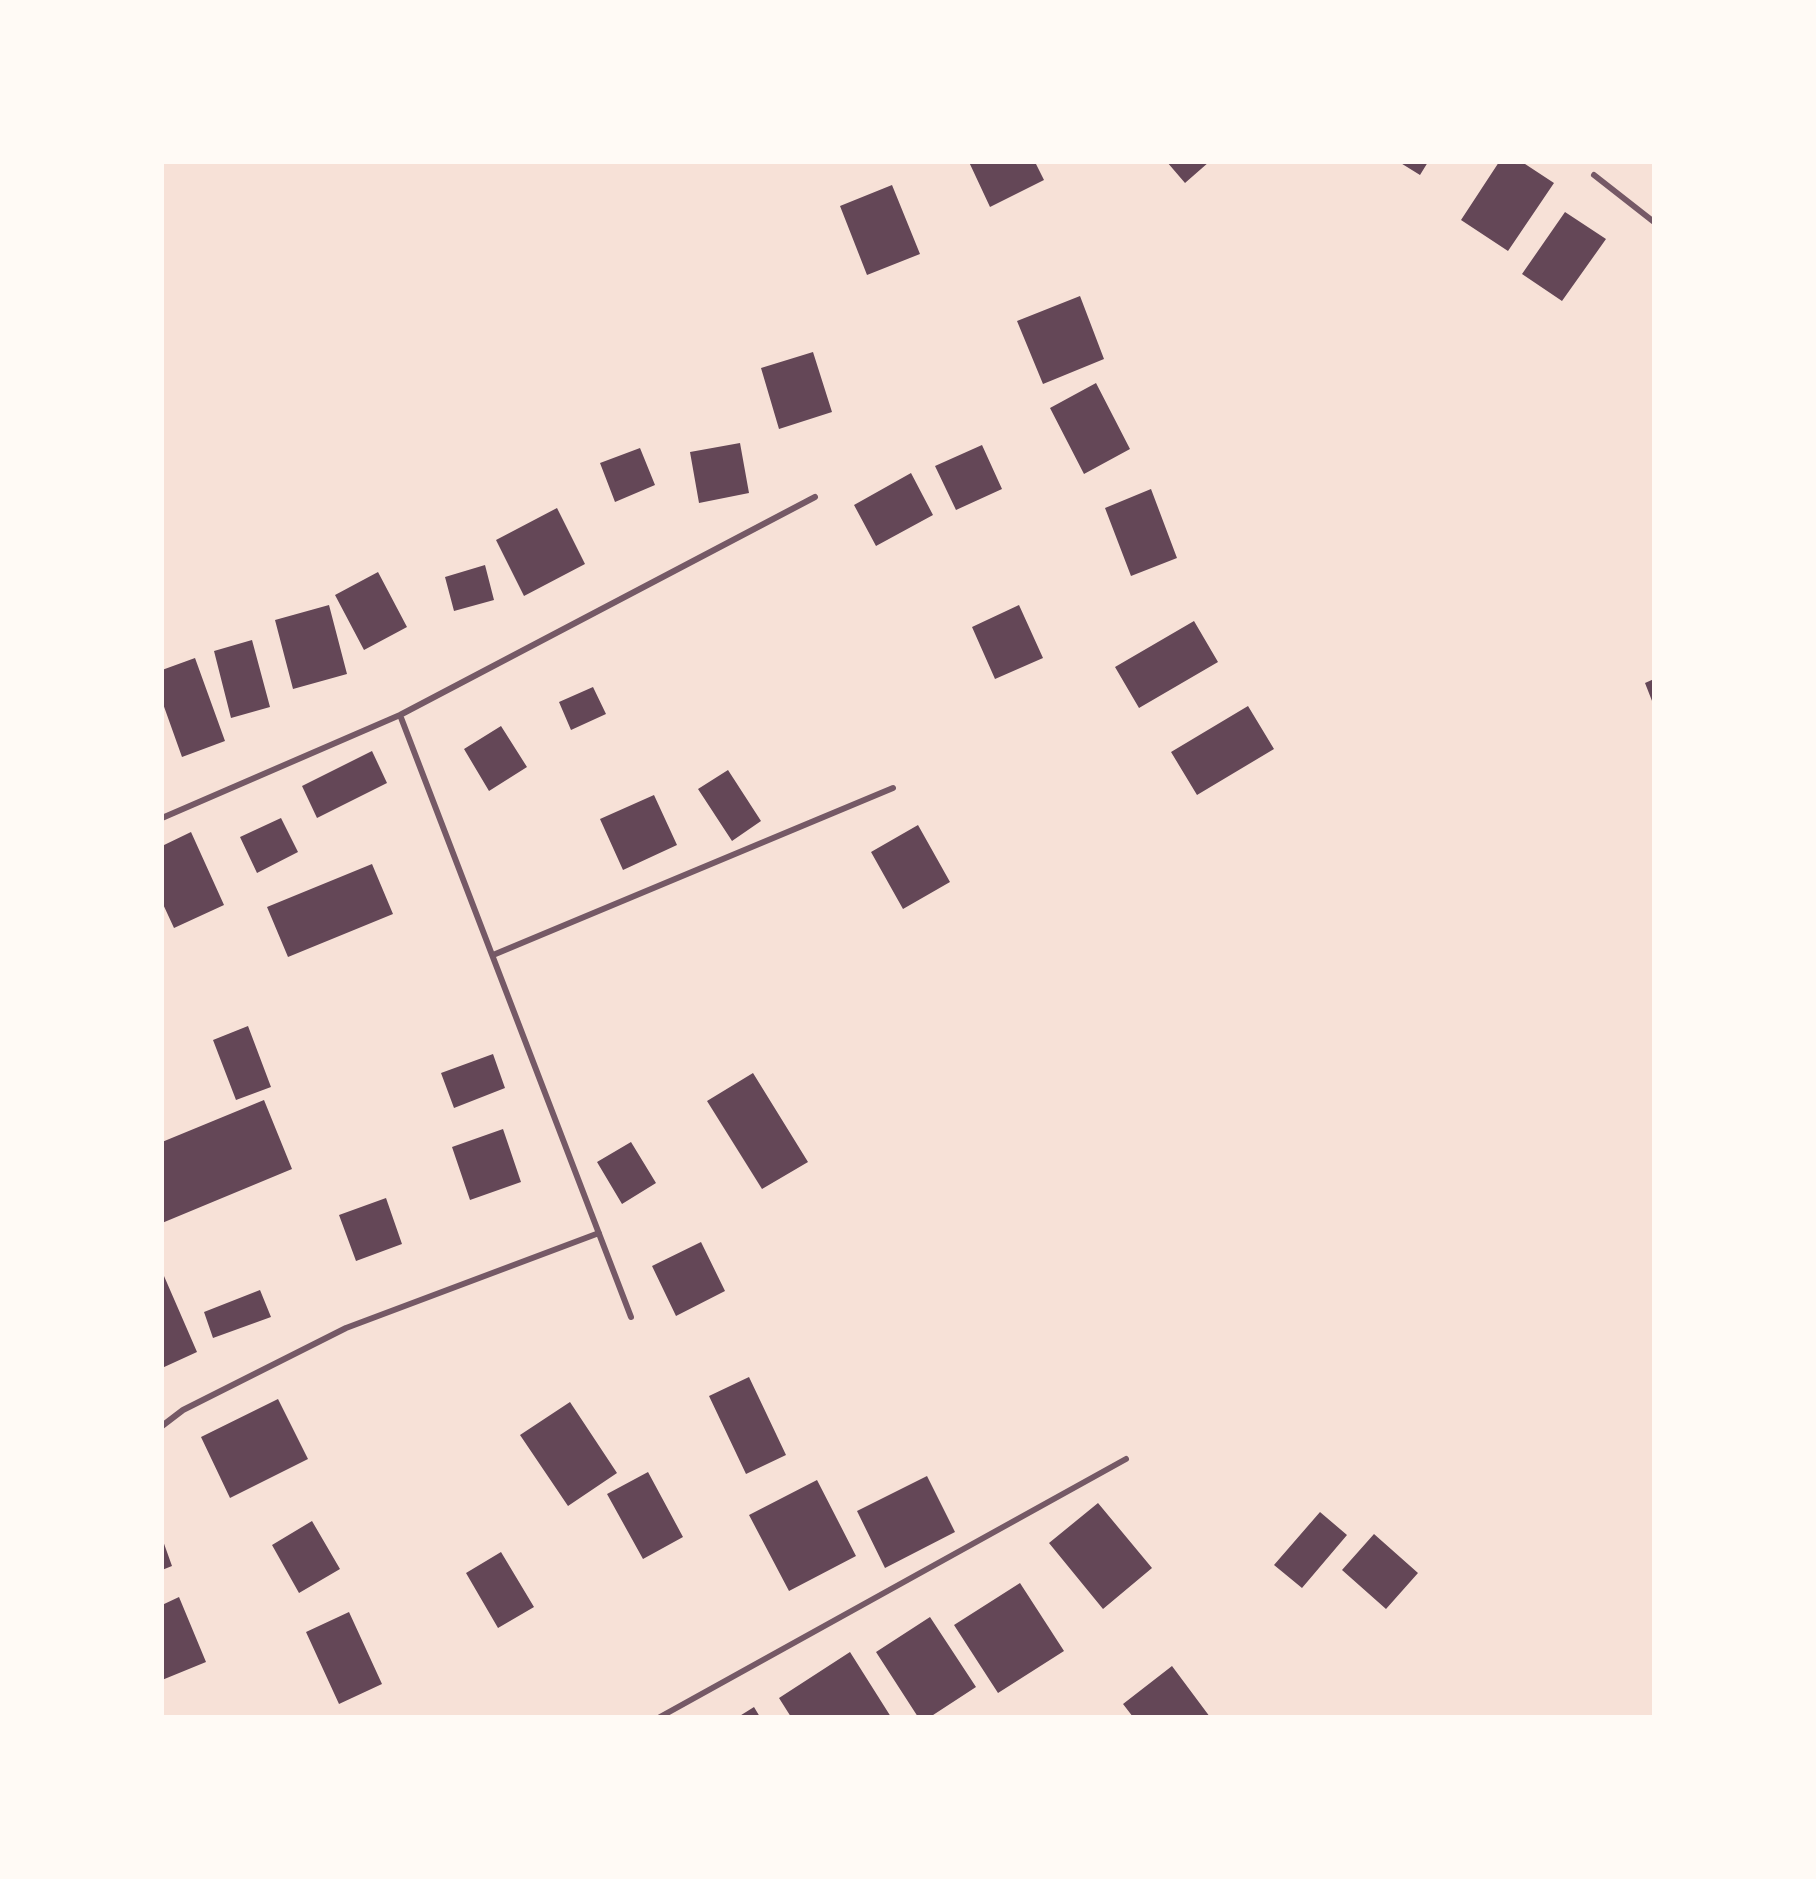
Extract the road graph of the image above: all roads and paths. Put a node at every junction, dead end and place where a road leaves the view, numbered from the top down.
1 (1594, 175) dead end
2 (1654, 222) edge
3 (815, 496) dead end
4 (400, 715) junction
5 (893, 788) dead end
6 (162, 818) edge
7 (493, 955) junction
8 (599, 1233) junction
9 (631, 1317) dead end
10 (162, 1426) edge
11 (1126, 1459) dead end
12 (660, 1717) edge

1 - 2 street
3 - 4 street
4 - 6 street
4 - 7 street
5 - 7 street
7 - 8 street
8 - 9 street
8 - 10 street
11 - 12 street

